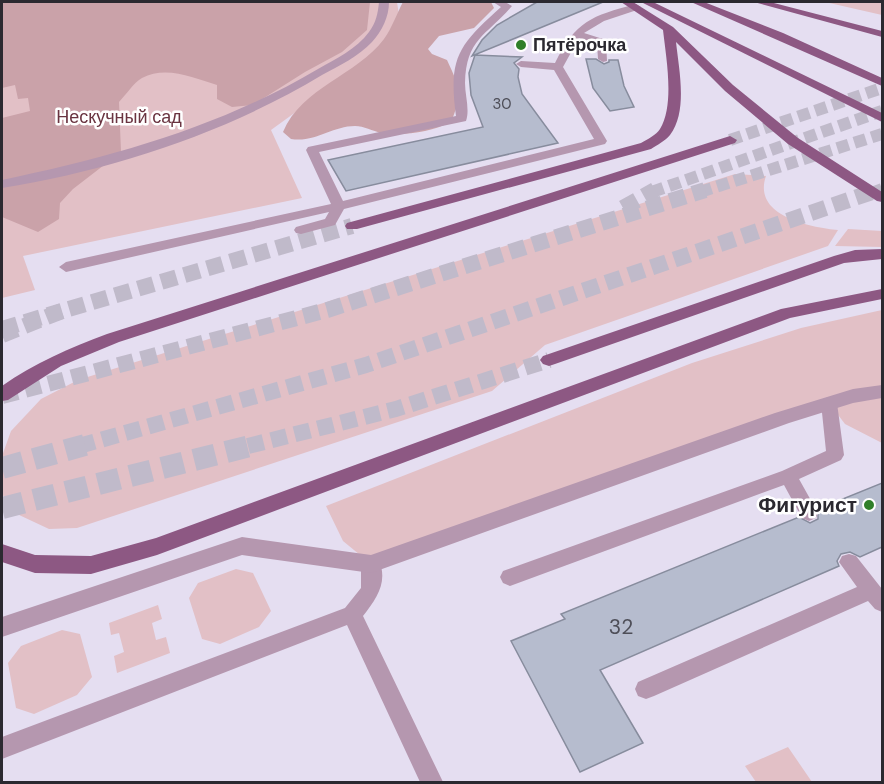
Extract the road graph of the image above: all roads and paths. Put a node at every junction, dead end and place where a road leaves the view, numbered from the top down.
1 (384, 2) edge
2 (498, 2) edge
3 (696, 2) edge
4 (759, 2) edge
5 (636, 3) edge
6 (669, 29) junction
7 (578, 34) junction
8 (882, 34) edge
9 (603, 59) dead end
10 (521, 64) dead end
11 (558, 67) junction
12 (882, 82) edge
13 (882, 118) edge
14 (730, 140) tunnel mouth
15 (2, 184) edge
16 (882, 198) edge
17 (339, 206) junction
18 (352, 226) tunnel mouth
19 (301, 230) dead end
20 (882, 254) edge
21 (66, 267) dead end
22 (882, 294) edge
23 (549, 360) tunnel mouth
24 (882, 392) edge
25 (2, 395) edge
26 (830, 403) junction
27 (788, 476) junction
28 (809, 513) dead end
29 (2, 553) edge
30 (849, 562) dead end
31 (371, 564) junction
32 (510, 577) dead end
33 (877, 596) edge
34 (352, 614) junction
35 (2, 627) edge
36 (646, 689) dead end
37 (2, 748) edge
38 (432, 783) edge

1 - 15 lane
2 - 17 lane
3 - 12 main road
4 - 8 main road
5 - 6 main road
5 - 7 lane
5 - 13 main road
6 - 16 main road
6 - 18 main road
7 - 9 lane
7 - 11 lane
10 - 11 lane
11 - 17 lane
14 - 25 main road
17 - 19 lane
17 - 21 lane
20 - 23 main road
22 - 29 main road
24 - 26 street
26 - 27 lane
26 - 31 street
27 - 28 lane
27 - 32 lane
30 - 33 lane
31 - 34 lane
31 - 35 street
33 - 36 lane
34 - 37 lane
34 - 38 lane

